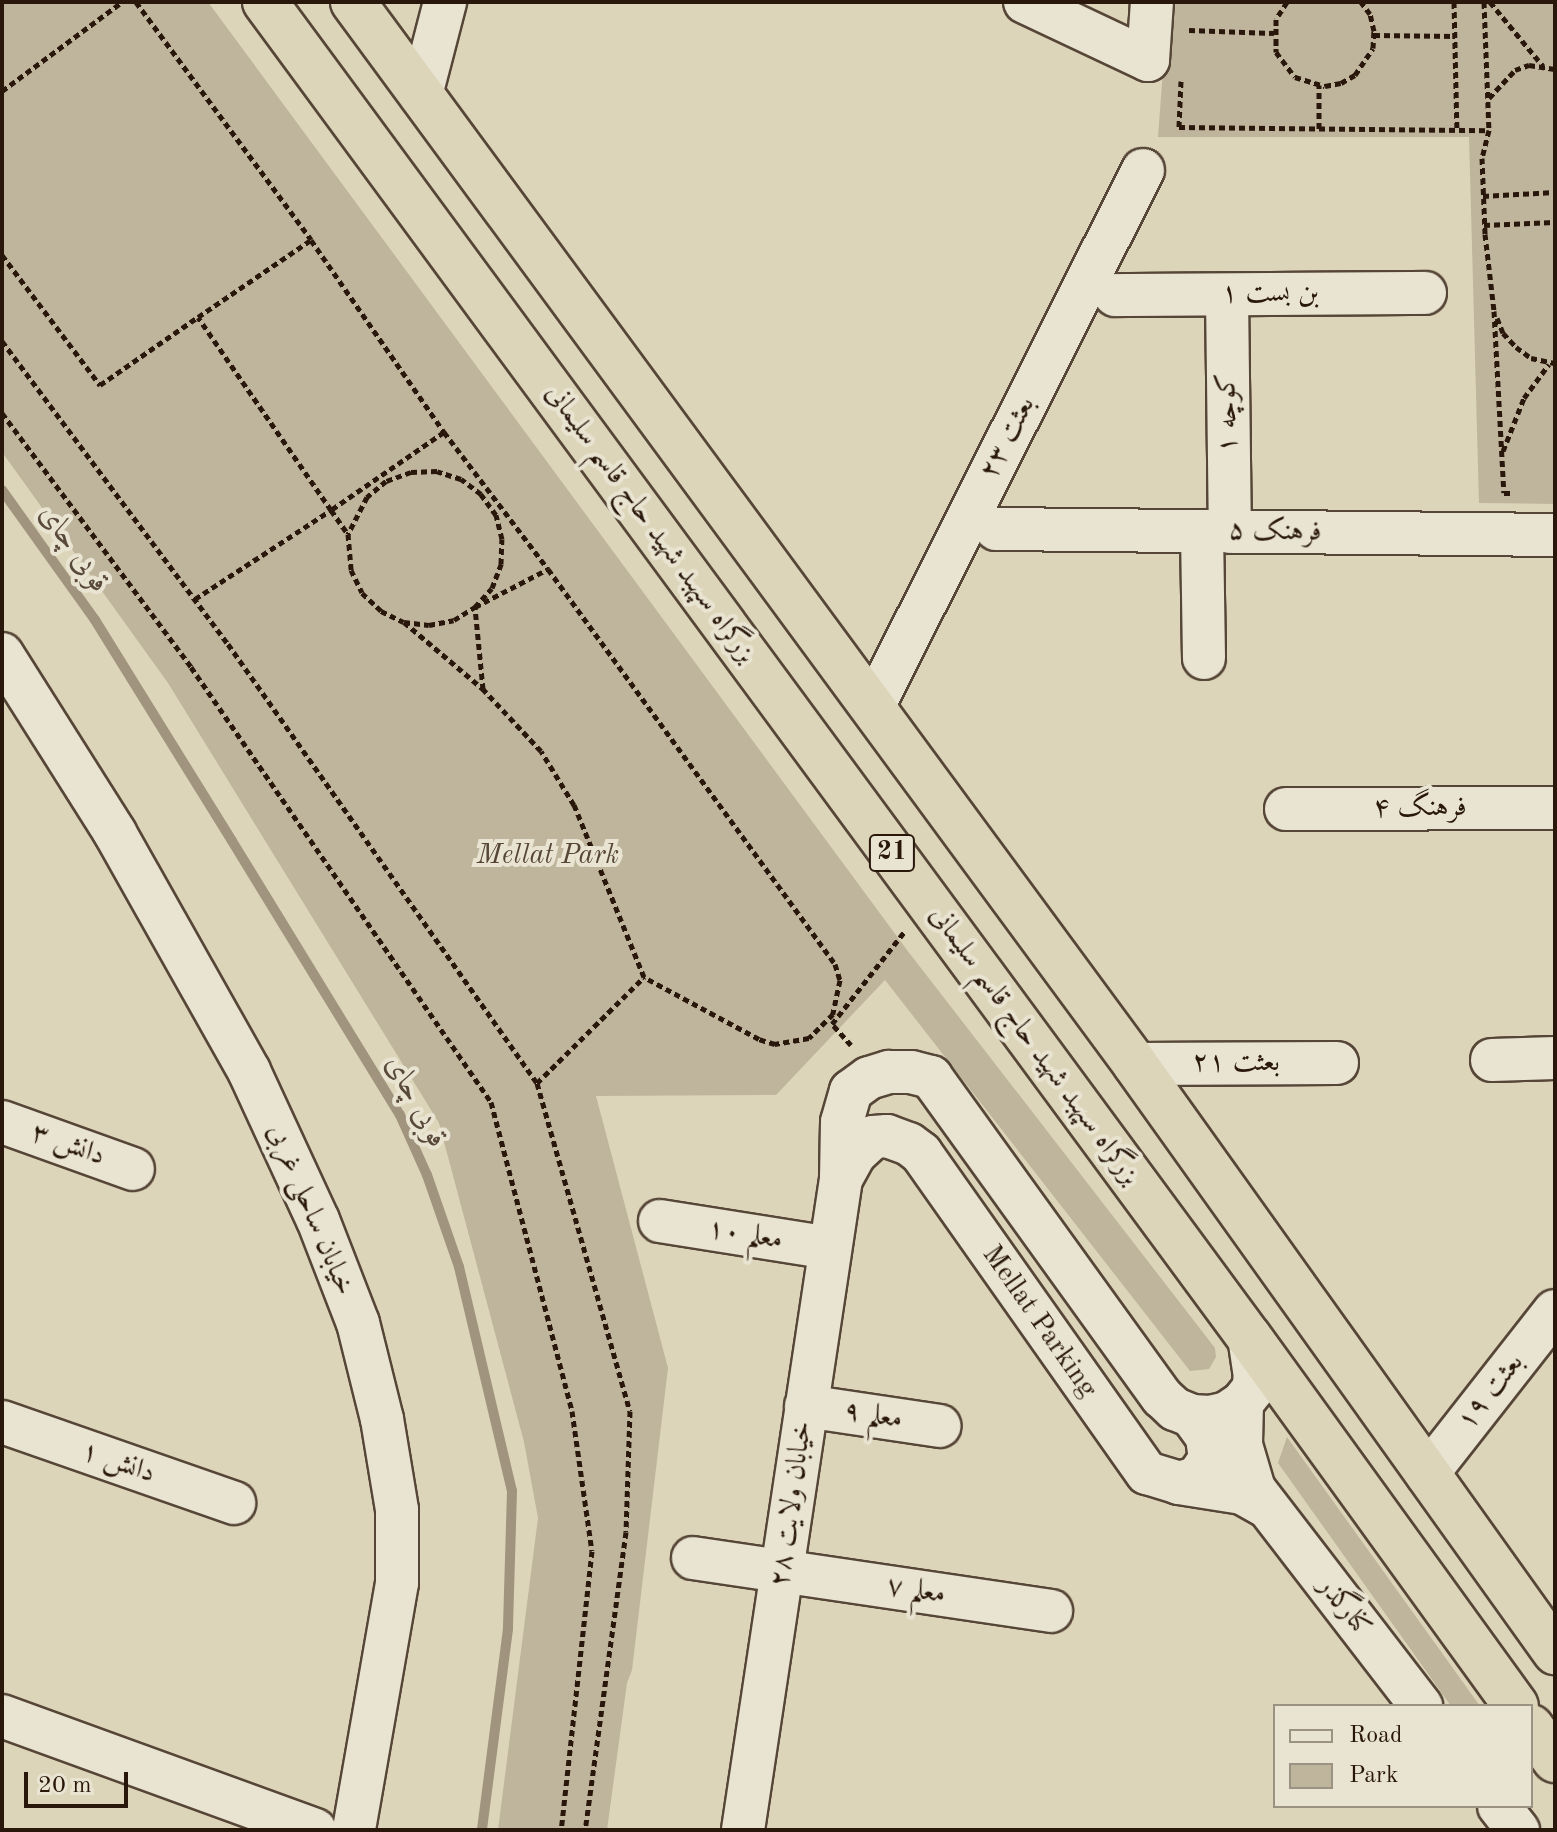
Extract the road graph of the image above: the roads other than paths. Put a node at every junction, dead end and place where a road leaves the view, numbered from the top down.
1 (265, 2) edge
2 (353, 2) edge
3 (445, 2) edge
4 (1025, 2) edge
5 (1168, 9) edge
6 (421, 95) junction
7 (1143, 170) dead end
8 (1425, 293) dead end
9 (1115, 295) dead end
10 (1227, 295) junction
11 (996, 529) dead end
12 (1216, 532) junction
13 (1555, 535) edge
14 (2, 654) edge
15 (1204, 658) dead end
16 (873, 707) junction
17 (1555, 808) edge
18 (1286, 809) dead end
19 (1555, 1058) edge
20 (1492, 1060) dead end
21 (1337, 1063) dead end
22 (1135, 1064) junction
23 (931, 1077) joint
24 (2, 1122) edge
25 (133, 1169) dead end
26 (841, 1179) junction
27 (660, 1221) dead end
28 (830, 1248) junction
29 (1555, 1311) edge
30 (1249, 1337) junction
31 (1242, 1403) junction
32 (806, 1406) junction
33 (1192, 1416) junction
34 (2, 1422) edge
35 (940, 1426) dead end
36 (1427, 1474) junction
37 (1179, 1483) junction
38 (234, 1503) dead end
39 (1267, 1507) junction
40 (693, 1558) dead end
41 (782, 1571) junction
42 (1051, 1611) dead end
43 (1555, 1652) edge
44 (1419, 1704) edge
45 (1515, 1704) edge
46 (2, 1716) edge
47 (1533, 1730) edge
48 (1555, 1760) edge
49 (1501, 1808) edge
50 (315, 1830) edge
51 (354, 1830) edge
52 (743, 1830) edge
53 (1518, 1830) edge

1 - 30 highway, بزرگراه سپهبد شهید حاج قاسم سلیمانی / 21
2 - 6 highway, 21
3 - 6 street
4 - 5 street
6 - 16 highway, 21
7 - 16 street, بعثت ۲۳
8 - 10 street, بن بست ۱
9 - 10 street, بن بست ۱
10 - 12 street, کوچه ۱
11 - 12 street, فرهنک ۵
12 - 13 street, فرهنک ۵
12 - 15 street, کوچه ۱
14 - 51 street, خیابان ساحلی غربی
16 - 22 highway, 21
17 - 18 street, فرهنگ ۴
19 - 20 street
21 - 22 street, بعثت ۲۱
22 - 36 highway, 21
23 - 26 street, خیابان ولایت ۲۸
23 - 33 street, Mellat Parking
24 - 25 street, دانش ۳
26 - 28 street, خیابان ولایت ۲۸
26 - 37 street, Mellat Parking
27 - 28 street, معلم ۱۰
28 - 32 street, خیابان ولایت ۲۸
29 - 36 street, بعثت ۱۹
30 - 31 street
30 - 45 highway, بزرگراه سپهبد شهید حاج قاسم سلیمانی / 21
31 - 33 street
31 - 39 street, کنارگذر
32 - 35 street, معلم ۹
32 - 41 street, خیابان ولایت ۲۸
33 - 37 street
34 - 38 street, دانش ۱
36 - 43 highway, 21
37 - 39 street, Mellat Parking
39 - 44 street, کنارگذر
40 - 41 street, معلم ۷
41 - 42 street, معلم ۷
41 - 52 street, خیابان ولایت ۲۸
46 - 50 street
47 - 48 highway
49 - 53 street

